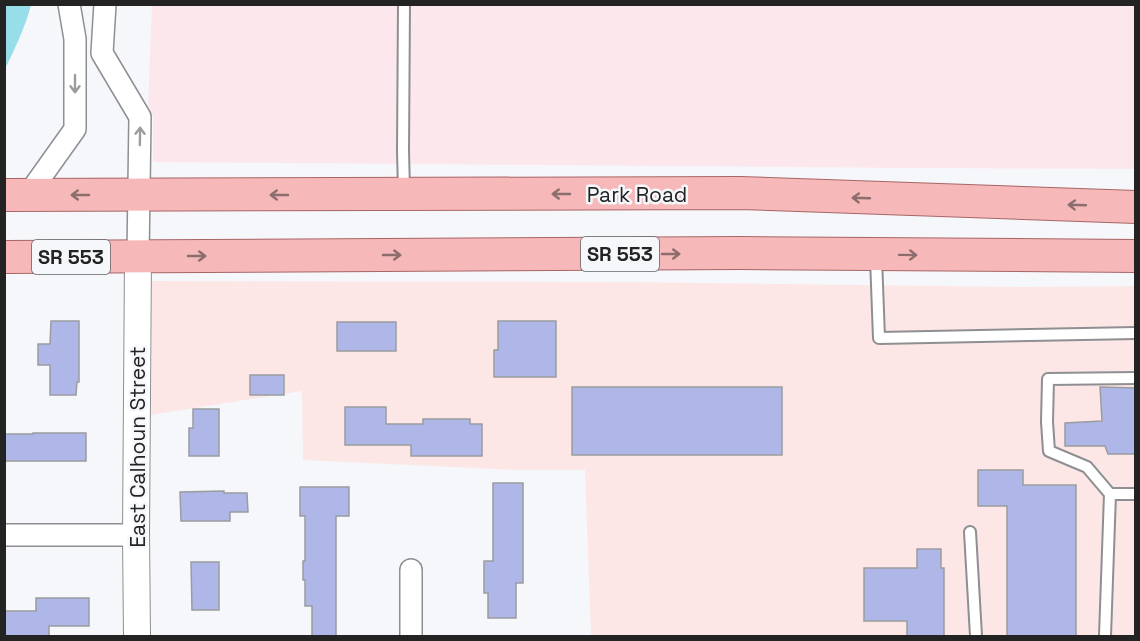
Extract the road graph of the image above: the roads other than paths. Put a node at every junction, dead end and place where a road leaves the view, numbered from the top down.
1 (69, 4) edge
2 (105, 4) edge
3 (404, 4) edge
4 (75, 54) junction
5 (102, 54) junction
6 (404, 194) junction
7 (16, 195) edge
8 (138, 195) junction
9 (1136, 207) edge
10 (876, 255) junction
11 (1136, 256) edge
12 (4, 257) edge
13 (138, 257) junction
14 (1136, 333) edge
15 (1136, 378) edge
16 (1110, 494) junction
17 (1136, 494) edge
18 (970, 532) dead end
19 (4, 535) edge
20 (136, 535) junction
21 (411, 570) dead end
22 (137, 636) edge
23 (411, 636) edge
24 (976, 636) edge
25 (1105, 636) edge

1 - 4 street
2 - 5 street
3 - 6 lane
4 - 5 street
4 -> 7 street
8 -> 5 street
6 -> 8 main road, Park Road
9 -> 6 main road, Park Road
8 -> 7 main road, Park Road
8 - 13 street
10 -> 11 main road, SR 553
13 -> 10 main road, SR 553
10 - 14 lane
12 - 13 main road, SR 553
13 - 20 street, East Calhoun Street
15 - 16 lane
16 - 17 lane
16 - 25 lane
18 - 24 lane
19 - 20 street
20 - 22 street, East Calhoun Street
21 - 23 street

